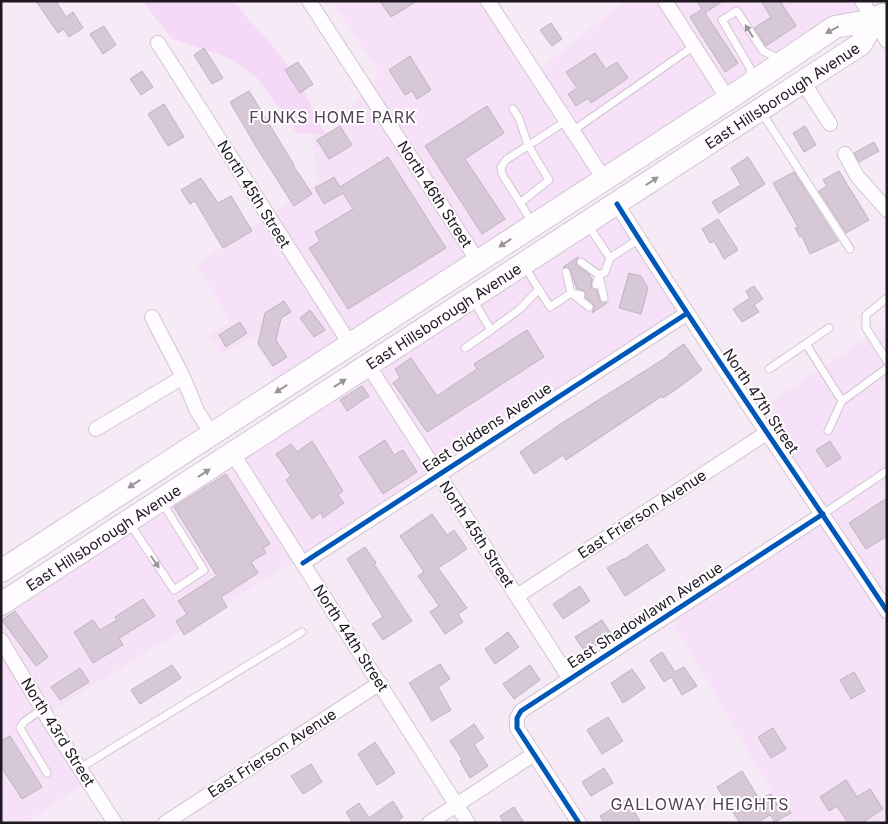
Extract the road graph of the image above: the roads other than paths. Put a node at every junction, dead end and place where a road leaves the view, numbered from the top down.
1 (309, 1) edge
2 (488, 1) edge
3 (665, 1) edge
4 (862, 1) edge
5 (880, 16) edge
6 (887, 41) edge
7 (158, 43) dead end
8 (694, 46) junction
9 (785, 61) junction
10 (803, 82) junction
11 (750, 85) junction
12 (728, 99) junction
13 (513, 109) dead end
14 (760, 110) junction
15 (830, 124) dead end
16 (570, 126) junction
17 (528, 145) junction
18 (844, 154) dead end
19 (604, 179) junction
20 (520, 203) junction
21 (617, 204) junction
22 (887, 210) edge
23 (587, 223) junction
24 (534, 225) junction
25 (639, 239) junction
26 (850, 249) dead end
27 (610, 258) junction
28 (478, 261) junction
29 (581, 262) dead end
30 (523, 264) junction
31 (566, 272) dead end
32 (589, 274) dead end
33 (599, 275) junction
34 (574, 284) dead end
35 (596, 285) dead end
36 (539, 289) junction
37 (571, 293) junction
38 (581, 295) dead end
39 (472, 298) junction
40 (604, 298) dead end
41 (887, 298) edge
42 (589, 307) dead end
43 (686, 314) junction
44 (152, 317) dead end
45 (829, 328) dead end
46 (491, 330) junction
47 (350, 344) junction
48 (806, 344) junction
49 (465, 348) dead end
50 (887, 361) edge
51 (368, 365) junction
52 (887, 368) edge
53 (769, 369) dead end
54 (182, 377) junction
55 (842, 401) junction
56 (96, 429) dead end
57 (828, 431) dead end
58 (768, 432) junction
59 (212, 434) junction
60 (233, 454) junction
61 (887, 471) edge
62 (438, 474) junction
63 (161, 500) junction
64 (823, 514) junction
65 (128, 522) junction
66 (303, 563) junction
67 (3, 574) edge
68 (517, 596) junction
69 (1, 604) edge
70 (887, 610) edge
71 (302, 632) dead end
72 (1, 640) edge
73 (570, 679) junction
74 (380, 683) junction
75 (42, 709) junction
76 (534, 754) junction
77 (80, 768) junction
78 (47, 773) dead end
79 (456, 805) junction
80 (115, 823) edge
81 (165, 823) edge
82 (429, 823) edge
83 (468, 823) edge
84 (579, 823) edge

1 - 28 street, North 46th Street
2 - 16 street
3 - 8 street
4 - 5 street
5 - 6 street
5 -> 9 main road, East Hillsborough Avenue
5 - 10 main road, East Hillsborough Avenue
7 - 47 street, North 45th Street
8 - 12 street
8 - 16 lane
9 - 11 main road, East Hillsborough Avenue
9 -> 11 lane
10 - 14 main road, East Hillsborough Avenue
10 - 15 street
11 - 12 main road, East Hillsborough Avenue
12 - 19 main road, East Hillsborough Avenue
12 - 21 main road
13 - 17 lane
21 -> 14 main road, East Hillsborough Avenue
14 - 26 lane
16 - 17 lane
16 - 19 street
17 - 20 lane
17 - 20 lane
18 - 22 street
19 - 24 main road, East Hillsborough Avenue
19 - 30 main road
20 - 24 lane
21 - 23 main road, East Hillsborough Avenue
21 - 25 street, North 47th Street
23 - 27 lane
23 - 30 main road, East Hillsborough Avenue
24 -> 28 main road, East Hillsborough Avenue
25 - 27 lane
25 - 43 street, North 47th Street
27 - 33 lane
28 - 47 main road, East Hillsborough Avenue
29 - 33 lane
30 - 36 lane
30 - 39 main road, East Hillsborough Avenue
31 - 37 lane
32 - 33 lane
33 - 35 lane
33 - 40 lane
34 - 37 lane
36 - 37 lane
36 - 46 lane
37 - 38 lane
37 - 42 lane
39 - 46 lane
39 - 51 main road, East Hillsborough Avenue
41 - 50 lane
43 - 58 street, North 47th Street
43 - 62 street, East Giddens Avenue
44 - 54 street
45 - 48 lane
46 - 49 lane
47 -> 59 main road, East Hillsborough Avenue
48 - 53 lane
48 - 55 lane
60 -> 51 main road, East Hillsborough Avenue
51 - 62 street, North 45th Street
52 - 55 lane
54 - 56 street
54 - 59 street
55 - 57 lane
58 - 64 street, North 47th Street
58 - 68 street, East Frierson Avenue
59 -> 67 main road, East Hillsborough Avenue
63 -> 60 main road, East Hillsborough Avenue
60 - 66 street, North 44th Street
61 - 64 lane
62 - 66 street, East Giddens Avenue
62 - 68 street, North 45th Street
63 - 65 main road, East Hillsborough Avenue
65 -> 63 lane
64 - 70 street, North 47th Street
64 - 73 street, East Shadowlawn Avenue
65 - 69 main road, East Hillsborough Avenue
66 - 74 street, North 44th Street
68 - 73 street, North 45th Street
71 - 77 lane
72 - 75 street, North 43rd Street
73 - 76 street, East Shadowlawn Avenue
74 - 79 street, North 44th Street
74 - 81 street, East Frierson Avenue
75 - 77 street, North 43rd Street
75 - 78 lane
76 - 79 street
76 - 84 street
77 - 80 street, North 43rd Street
79 - 82 street
79 - 83 street, North 44th Street

